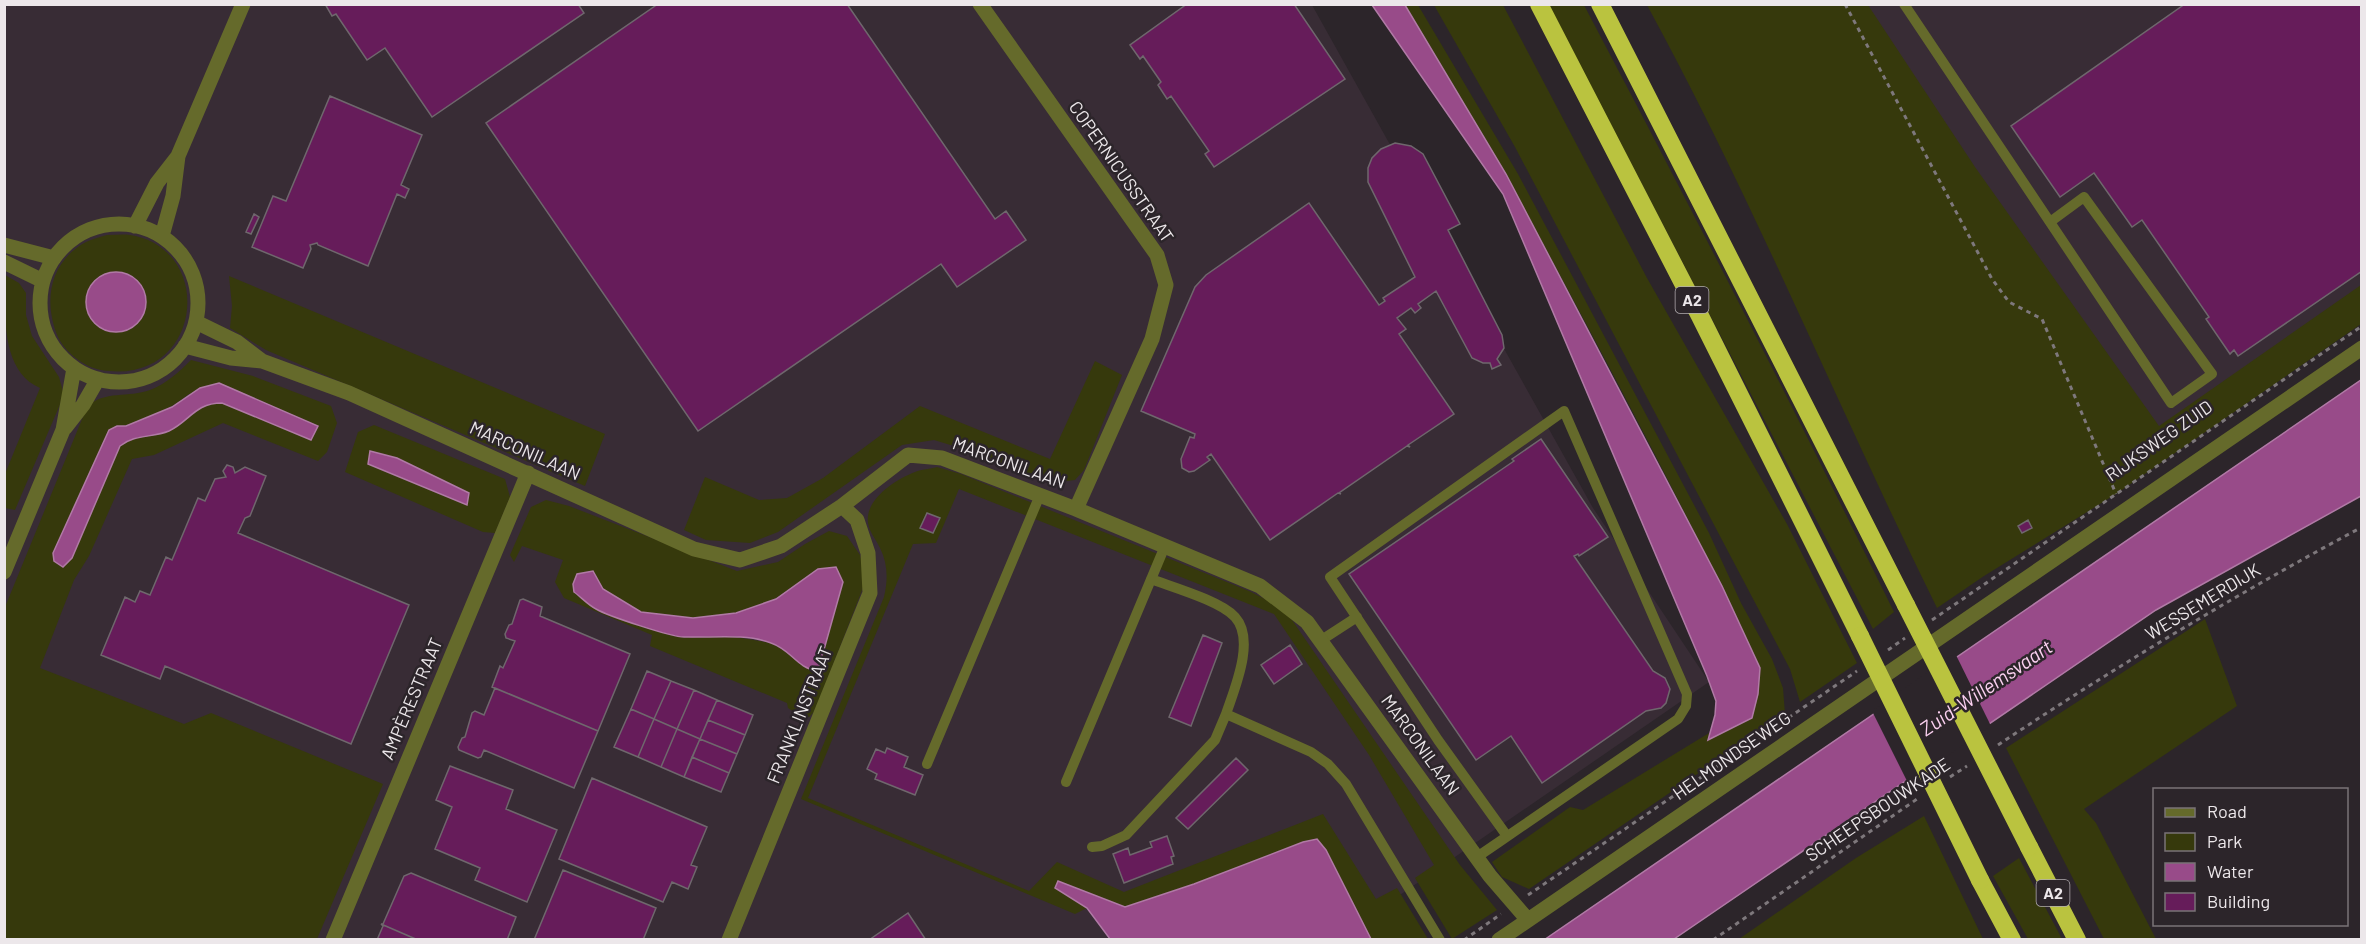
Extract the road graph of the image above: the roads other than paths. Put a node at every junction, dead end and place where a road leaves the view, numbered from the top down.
1 (243, 4) edge
2 (980, 4) edge
3 (1539, 4) edge
4 (1600, 4) edge
5 (1904, 4) edge
6 (178, 156) junction
7 (2050, 222) junction
8 (135, 225) junction
9 (162, 236) junction
10 (4, 245) edge
11 (54, 258) junction
12 (4, 262) edge
13 (43, 281) junction
14 (196, 322) junction
15 (185, 346) junction
16 (2361, 348) edge
17 (262, 361) junction
18 (74, 368) junction
19 (98, 379) junction
20 (63, 430) junction
21 (528, 473) junction
22 (1040, 495) junction
23 (842, 506) junction
24 (1076, 509) junction
25 (1165, 546) junction
26 (4, 573) edge
27 (1151, 579) junction
28 (1987, 604) joint
29 (1357, 617) junction
30 (1320, 641) junction
31 (1226, 714) junction
32 (927, 764) dead end
33 (1066, 782) dead end
34 (1507, 836) junction
35 (1092, 847) dead end
36 (1477, 857) junction
37 (1528, 920) junction
38 (333, 939) edge
39 (729, 939) edge
40 (1440, 939) edge
41 (1499, 939) edge
42 (2012, 939) edge
43 (2077, 939) edge

1 - 6 street
2 - 24 street, COPERNICUSSTRAAT
3 - 42 highway, A2, bridge
4 - 43 highway, A2, bridge
5 - 7 lane
6 - 8 street
6 - 9 street
7 - 7 lane
8 - 9 street
8 - 11 street
9 - 14 street
10 - 11 street
11 - 13 street
12 - 13 street
13 - 18 street
14 - 15 street
14 - 17 street, MARCONILAAN
15 - 17 street, MARCONILAAN
15 - 19 street
16 - 28 street, RIJKSWEG ZUID
17 - 21 street, MARCONILAAN
18 - 19 street
18 - 20 street
19 - 20 street
20 - 26 street
21 - 23 street, MARCONILAAN
21 - 38 street, AMPÈRESTRAAT
22 - 23 street, MARCONILAAN
22 - 24 street, MARCONILAAN
22 - 32 lane
23 - 39 street, FRANKLINSTRAAT
24 - 25 street, MARCONILAAN
25 - 27 lane
25 - 30 street, MARCONILAAN
27 - 31 lane
27 - 33 lane
28 - 37 street, HELMONDSEWEG
29 - 30 lane
29 - 34 lane
29 - 34 lane
30 - 36 street, MARCONILAAN
31 - 35 lane
31 - 40 lane
34 - 36 lane
36 - 37 street, MARCONILAAN
37 - 41 street, HELMONDSEWEG

